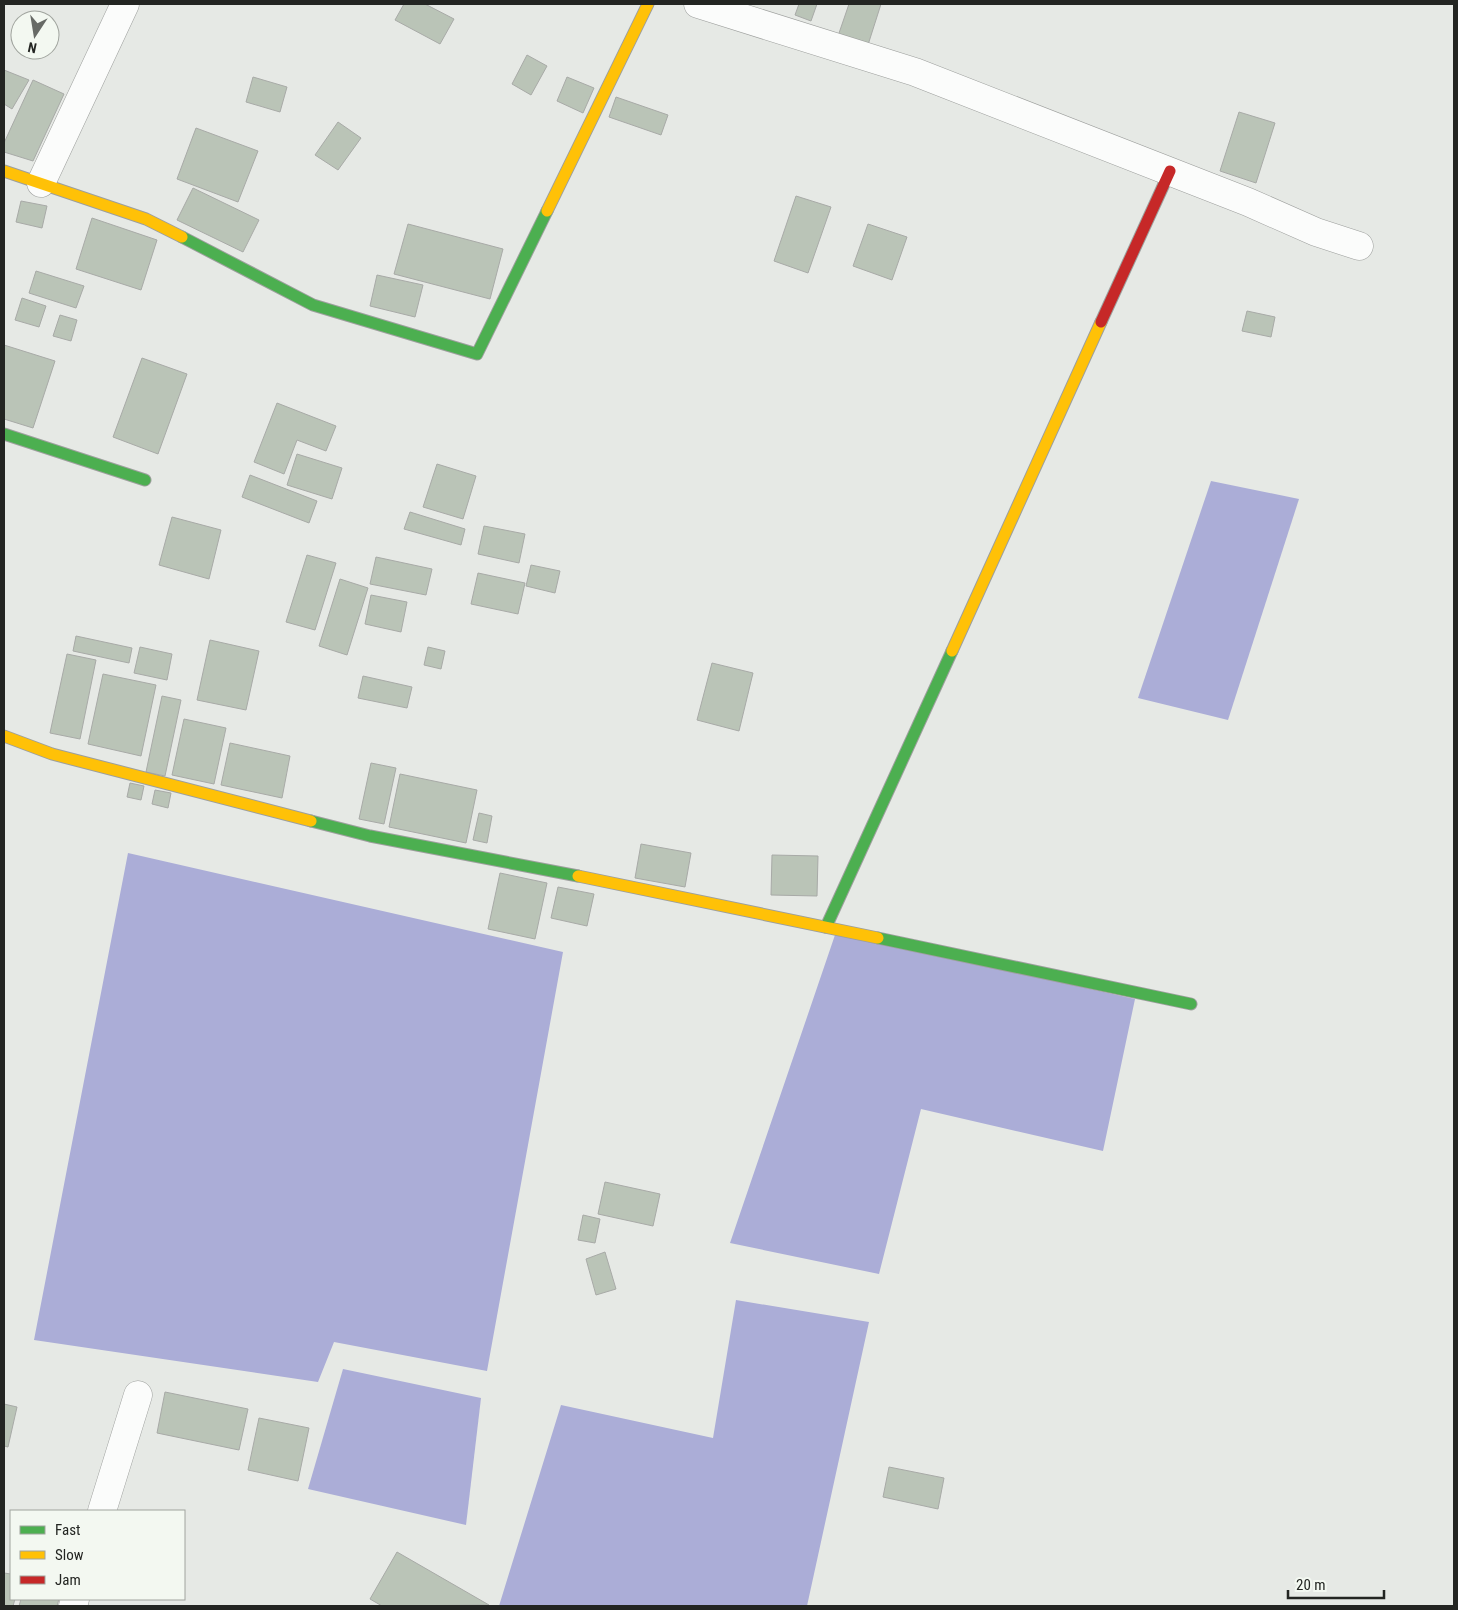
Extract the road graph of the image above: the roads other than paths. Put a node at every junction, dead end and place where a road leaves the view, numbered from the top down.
1 (125, 4) edge
2 (648, 4) edge
3 (698, 4) edge
4 (4, 171) edge
5 (1170, 171) junction
6 (41, 184) junction
7 (1359, 246) dead end
8 (4, 434) edge
9 (145, 480) dead end
10 (4, 736) edge
11 (826, 927) junction
12 (1191, 1004) dead end
13 (138, 1395) dead end
14 (102, 1510) edge

1 - 6 street
2 - 6 street
3 - 5 street
4 - 6 street
5 - 7 street
5 - 11 street
8 - 9 street
10 - 11 street
11 - 12 street
13 - 14 street

